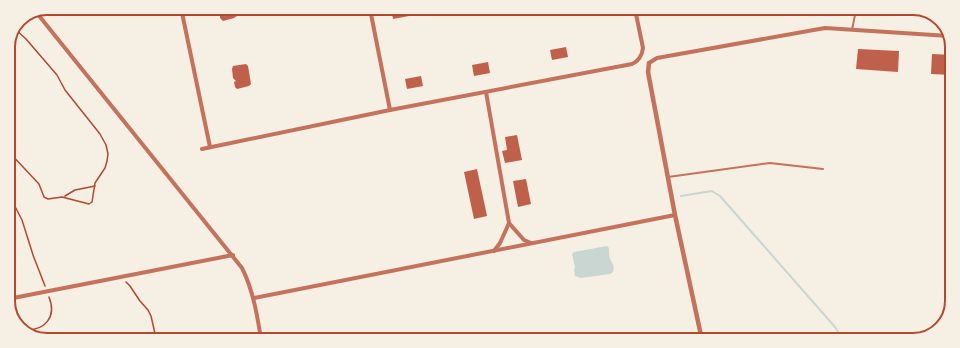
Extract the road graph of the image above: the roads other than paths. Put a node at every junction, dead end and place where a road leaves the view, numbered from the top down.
1 (182, 15) edge
2 (371, 15) edge
3 (636, 15) edge
4 (855, 15) edge
5 (39, 16) edge
6 (852, 30) junction
7 (943, 36) edge
8 (649, 63) joint
9 (486, 92) junction
10 (390, 110) junction
11 (210, 147) junction
12 (202, 149) dead end
13 (823, 169) dead end
14 (668, 177) junction
15 (675, 215) junction
16 (509, 223) junction
17 (531, 244) junction
18 (494, 251) junction
19 (233, 254) junction
20 (15, 298) edge
21 (254, 298) junction
22 (260, 333) edge
23 (700, 333) edge

1 - 11 street
2 - 10 street
3 - 9 street
4 - 6 lane
5 - 19 street
6 - 7 street
6 - 8 street
8 - 14 street
9 - 10 street
9 - 16 street
10 - 11 street
11 - 12 street
13 - 14 lane
14 - 15 street
15 - 17 street
15 - 23 street
16 - 17 street
16 - 18 street
17 - 18 street
18 - 21 street
19 - 20 street
19 - 21 street
21 - 22 street

